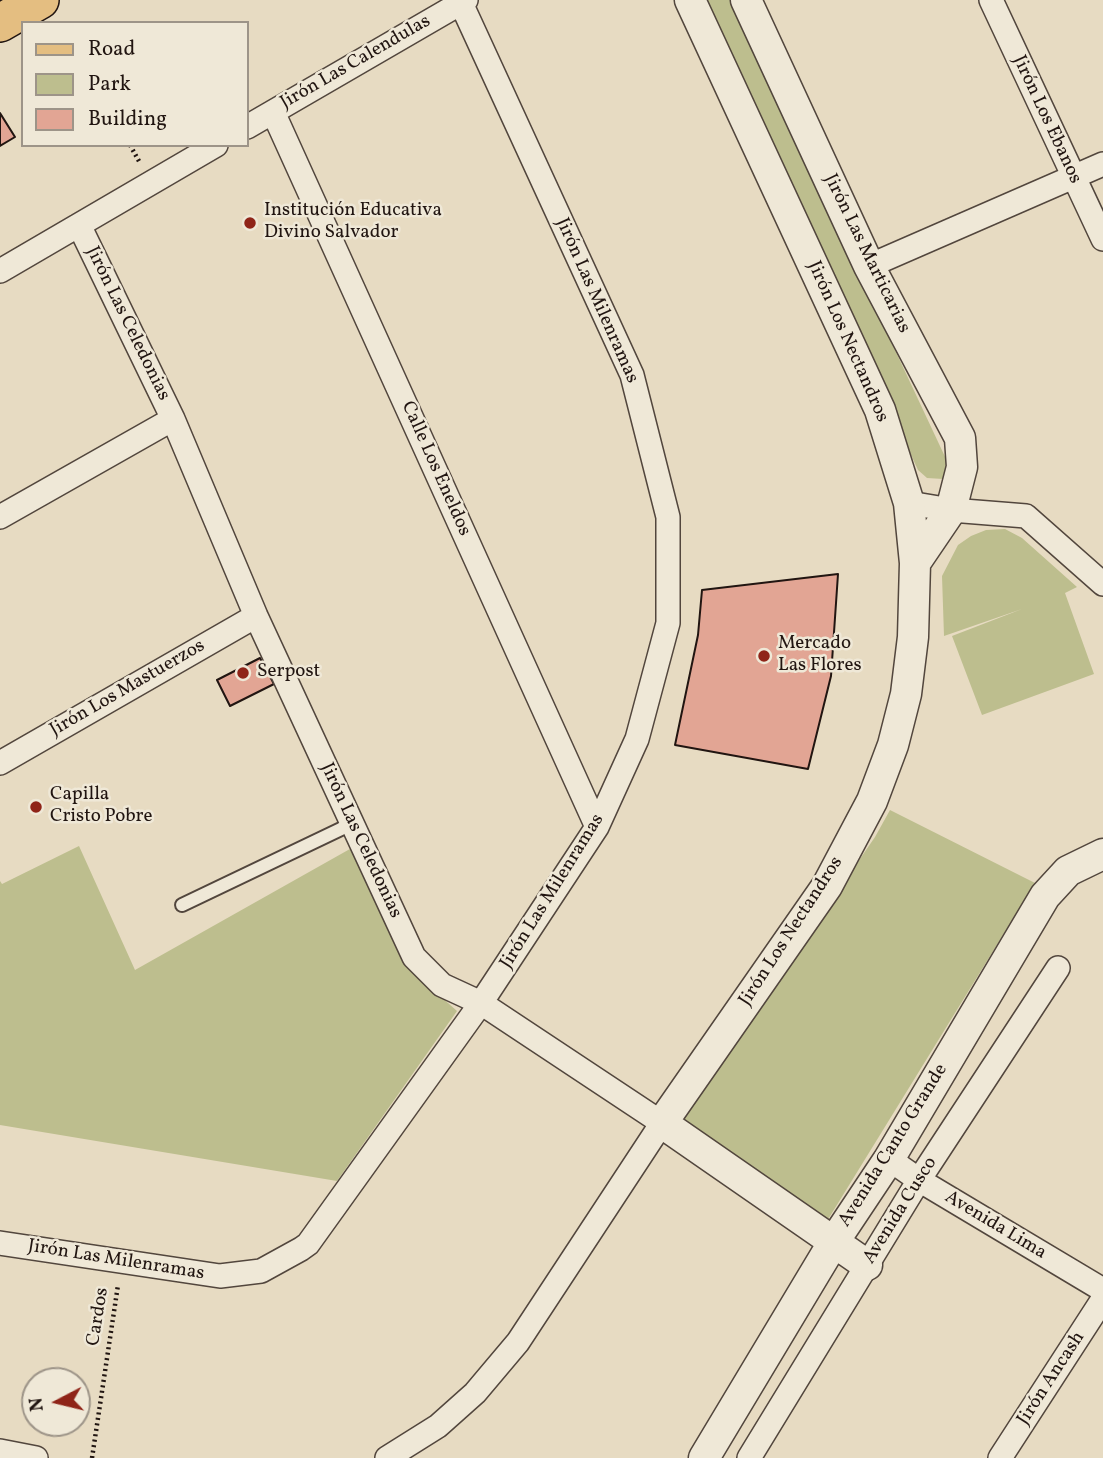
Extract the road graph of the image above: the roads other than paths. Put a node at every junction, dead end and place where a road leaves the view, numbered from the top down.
1 (40, 0) edge
2 (690, 0) edge
3 (746, 0) edge
4 (991, 0) edge
5 (463, 1) edge
6 (0, 23) edge
7 (273, 112) junction
8 (248, 126) edge
9 (213, 147) edge
10 (1103, 164) edge
11 (1073, 178) junction
12 (79, 225) junction
13 (1103, 239) edge
14 (869, 266) junction
15 (0, 271) edge
16 (173, 419) junction
17 (909, 503) junction
18 (951, 510) junction
19 (0, 517) edge
20 (915, 563) junction
21 (1103, 584) edge
22 (256, 616) junction
23 (0, 763) edge
24 (351, 822) junction
25 (597, 827) junction
26 (1103, 854) edge
27 (182, 905) dead end
28 (1058, 968) dead end
29 (481, 1003) junction
30 (662, 1123) junction
31 (889, 1159) junction
32 (919, 1180) junction
33 (0, 1243) edge
34 (833, 1243) junction
35 (867, 1265) junction
36 (1103, 1290) edge
37 (1103, 1299) edge
38 (0, 1451) edge
39 (36, 1458) edge
40 (387, 1458) edge
41 (704, 1458) edge
42 (749, 1458) edge
43 (1000, 1458) edge

1 - 6 main road
2 - 17 street, Jirón Los Nectandros
3 - 14 street, Jirón Las Marticarias
4 - 11 street, Jirón Los Ebanos
5 - 7 street, Jirón Las Calendulas
5 - 25 street, Jirón Las Milenramas
7 - 8 street, Jirón Las Calendulas
7 - 25 street, Calle Los Eneldos
9 - 12 street
10 - 11 street
11 - 13 street, Jirón Los Ebanos
11 - 14 street
12 - 15 street
12 - 16 street, Jirón Las Celedonias
14 - 18 street, Jirón Las Marticarias
16 - 19 street
16 - 22 street, Jirón Las Celedonias
17 - 18 street
17 - 20 street, Jirón Los Nectandros
18 - 20 street, Jirón Las Marticarias
18 - 21 street
20 - 30 street, Jirón Los Nectandros
22 - 23 street, Jirón Los Mastuerzos
22 - 24 street, Jirón Las Celedonias
24 - 27 lane
24 - 29 street, Jirón Las Celedonias
25 - 29 street, Jirón Las Milenramas
26 - 31 street, Avenida Canto Grande
28 - 32 street, Avenida Cusco
29 - 30 street, Jirón Las Celedonias
29 - 33 street, Jirón Las Milenramas
30 - 34 street, Jirón Las Celedonias
30 - 40 street, Jirón Los Nectandros
31 - 32 street, Avenida Lima
31 - 34 street, Avenida Canto Grande
32 - 35 street, Avenida Cusco
32 - 36 street, Avenida Lima
34 - 35 street, Jirón Las Celedonias
34 - 41 street, Avenida Canto Grande
35 - 42 street, Avenida Cusco
37 - 43 street, Jirón Ancash
38 - 39 street

